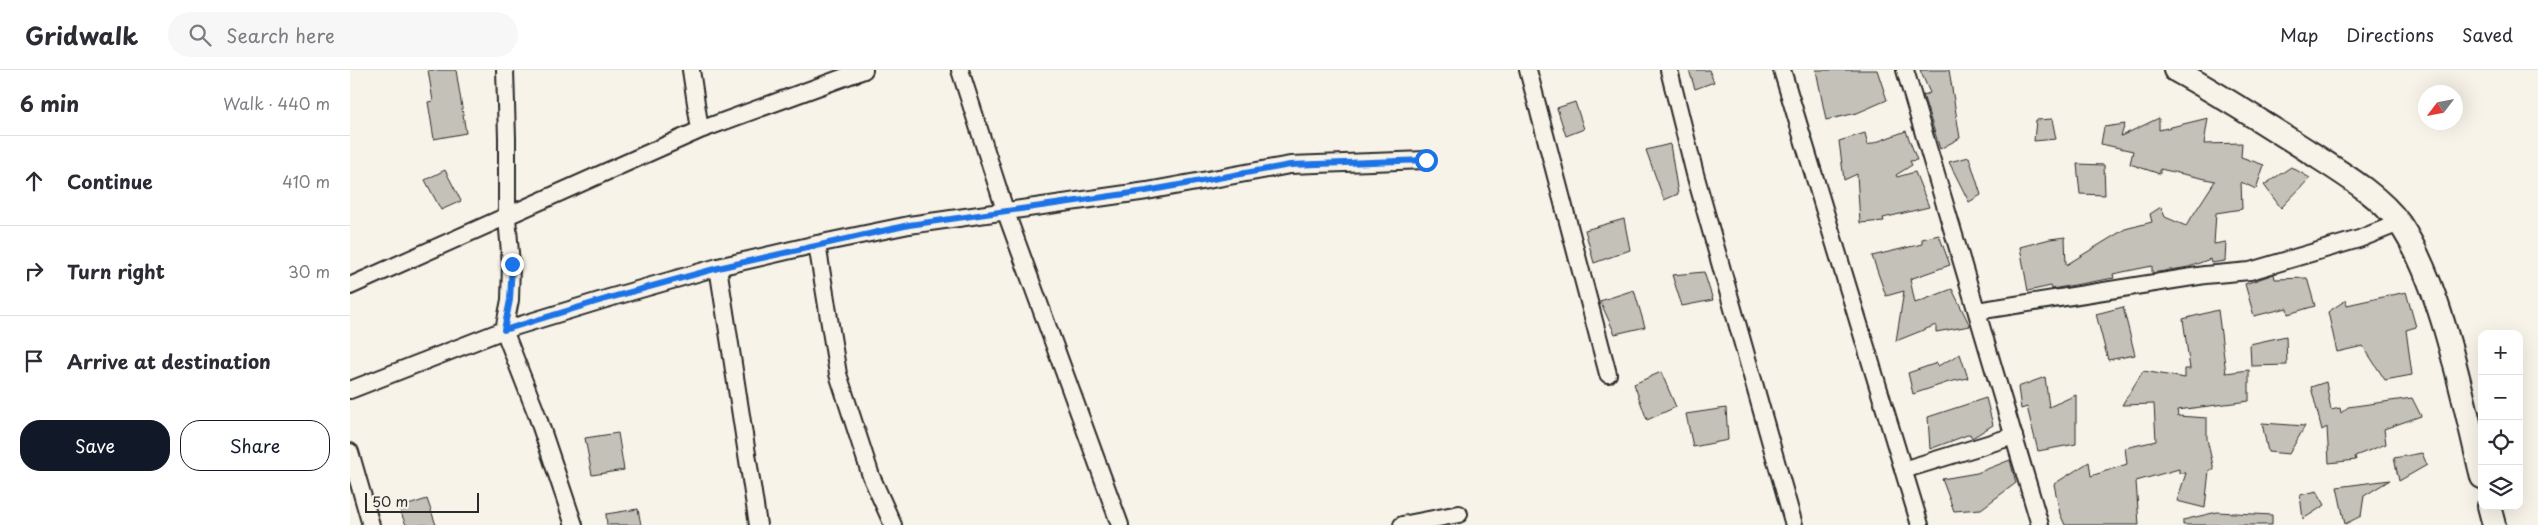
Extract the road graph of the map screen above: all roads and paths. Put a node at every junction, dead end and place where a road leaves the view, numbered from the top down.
1 (505, 70) edge
2 (691, 70) edge
3 (864, 70) edge
4 (960, 70) edge
5 (1528, 70) edge
6 (1669, 70) edge
7 (1782, 70) edge
8 (1905, 70) edge
9 (2175, 70) edge
10 (700, 130) junction
11 (1426, 160) dead end
12 (1005, 210) junction
13 (506, 218) junction
14 (2399, 223) junction
15 (817, 244) junction
16 (718, 268) junction
17 (350, 286) edge
18 (1977, 311) junction
19 (504, 330) junction
20 (1608, 374) dead end
21 (350, 390) edge
22 (2014, 436) junction
23 (350, 452) edge
24 (2479, 465) edge
25 (1903, 470) junction
26 (2490, 510) edge
27 (1460, 514) dead end
28 (371, 525) edge
29 (574, 525) edge
30 (758, 525) edge
31 (894, 525) edge
32 (1120, 525) edge
33 (1402, 525) edge
34 (1794, 525) edge
35 (1920, 525) edge
36 (2040, 525) edge
37 (2494, 525) edge

1 - 13 street
2 - 10 street
3 - 10 street
4 - 12 street
5 - 20 street
6 - 34 street
7 - 25 street
8 - 18 street
9 - 14 main road
10 - 13 street
11 - 12 street
12 - 15 street
12 - 32 street
13 - 17 street
13 - 19 street
14 - 18 street
14 - 24 main road
15 - 16 street
15 - 31 street
16 - 19 street
16 - 30 street
18 - 22 street
19 - 21 street
19 - 29 street
22 - 25 street
22 - 36 street
23 - 28 street
25 - 35 street
26 - 37 main road
27 - 33 street

